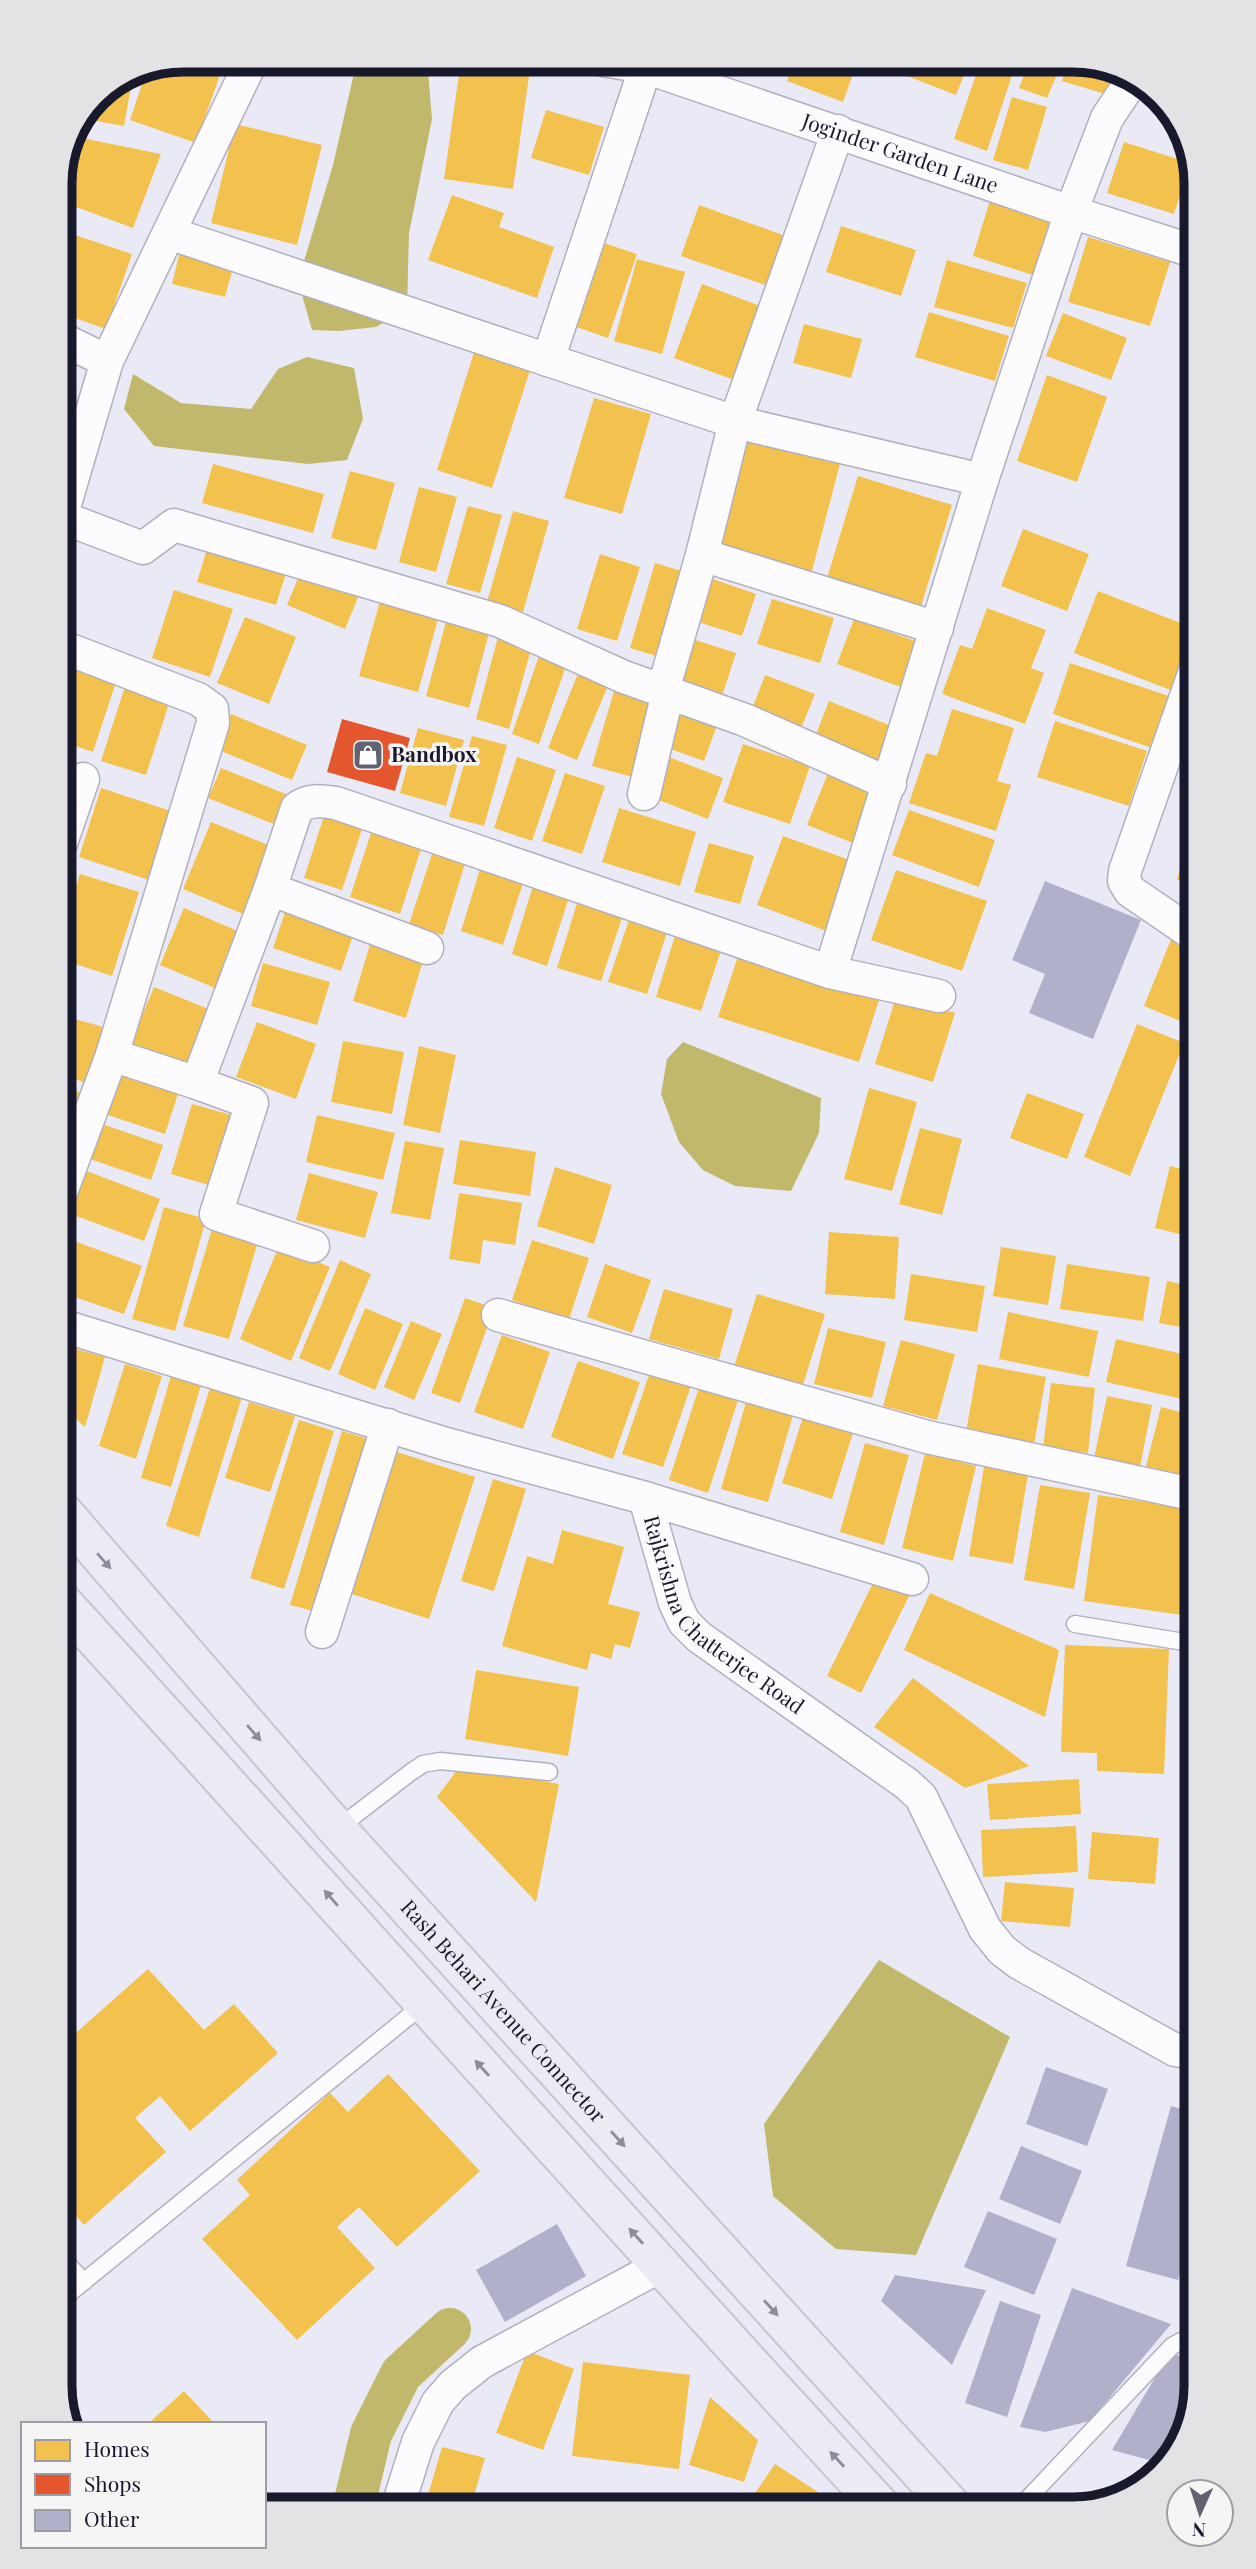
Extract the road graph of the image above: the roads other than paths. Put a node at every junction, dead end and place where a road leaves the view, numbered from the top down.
1 (246, 72) edge
2 (644, 72) edge
3 (670, 72) edge
4 (1128, 86) edge
5 (838, 131) junction
6 (1071, 212) junction
7 (169, 233) junction
8 (1184, 248) edge
9 (72, 344) edge
10 (548, 360) junction
11 (107, 361) junction
12 (735, 422) junction
13 (72, 441) edge
14 (982, 480) junction
15 (72, 523) edge
16 (702, 555) junction
17 (937, 628) junction
18 (72, 651) edge
19 (668, 692) junction
20 (1184, 721) edge
21 (83, 779) dead end
22 (890, 784) junction
23 (644, 794) dead end
24 (72, 811) edge
25 (270, 889) junction
26 (1184, 928) edge
27 (427, 948) dead end
28 (830, 972) junction
29 (939, 996) dead end
30 (112, 1055) junction
31 (197, 1083) junction
32 (72, 1163) edge
33 (313, 1246) dead end
34 (498, 1315) dead end
35 (72, 1329) edge
36 (388, 1425) junction
37 (1184, 1492) edge
38 (645, 1498) junction
39 (72, 1524) edge
40 (912, 1579) dead end
41 (72, 1613) edge
42 (1075, 1624) dead end
43 (321, 1632) dead end
44 (1184, 1642) edge
45 (549, 1772) dead end
46 (337, 1829) junction
47 (424, 2003) junction
48 (1184, 2051) edge
49 (662, 2265) junction
50 (72, 2270) edge
51 (83, 2282) junction
52 (72, 2291) edge
53 (1184, 2341) edge
54 (401, 2497) edge
55 (872, 2497) edge
56 (942, 2497) edge
57 (1030, 2497) edge

1 - 7 street
2 - 10 street
3 - 5 street, Joginder Garden Lane
4 - 6 street
5 - 6 street, Joginder Garden Lane
5 - 12 street
6 - 8 street, Joginder Garden Lane
6 - 14 street
7 - 10 street
7 - 11 street
9 - 11 street
10 - 12 street
11 - 13 street
12 - 14 street
12 - 16 street
14 - 17 street
15 - 19 street
16 - 17 street
16 - 19 street
17 - 22 street
18 - 30 street
19 - 22 street
19 - 23 street
20 - 26 street
21 - 24 street
22 - 28 street
25 - 27 street
25 - 28 street
25 - 31 street
28 - 29 street
30 - 31 street
30 - 32 street
31 - 33 street
34 - 37 street
35 - 36 street, Rajkrishna Chatterjee Road
36 - 38 street, Rajkrishna Chatterjee Road
36 - 43 street
38 - 40 street
38 - 48 street, Rajkrishna Chatterjee Road
39 -> 46 main road, Rash Behari Avenue Connector
47 -> 41 main road
42 - 44 lane
45 - 46 lane
46 -> 56 main road, Rash Behari Avenue Connector
49 -> 47 main road
47 - 51 lane
49 - 54 street
55 -> 49 main road
50 - 51 lane
51 - 52 lane
53 - 57 lane

